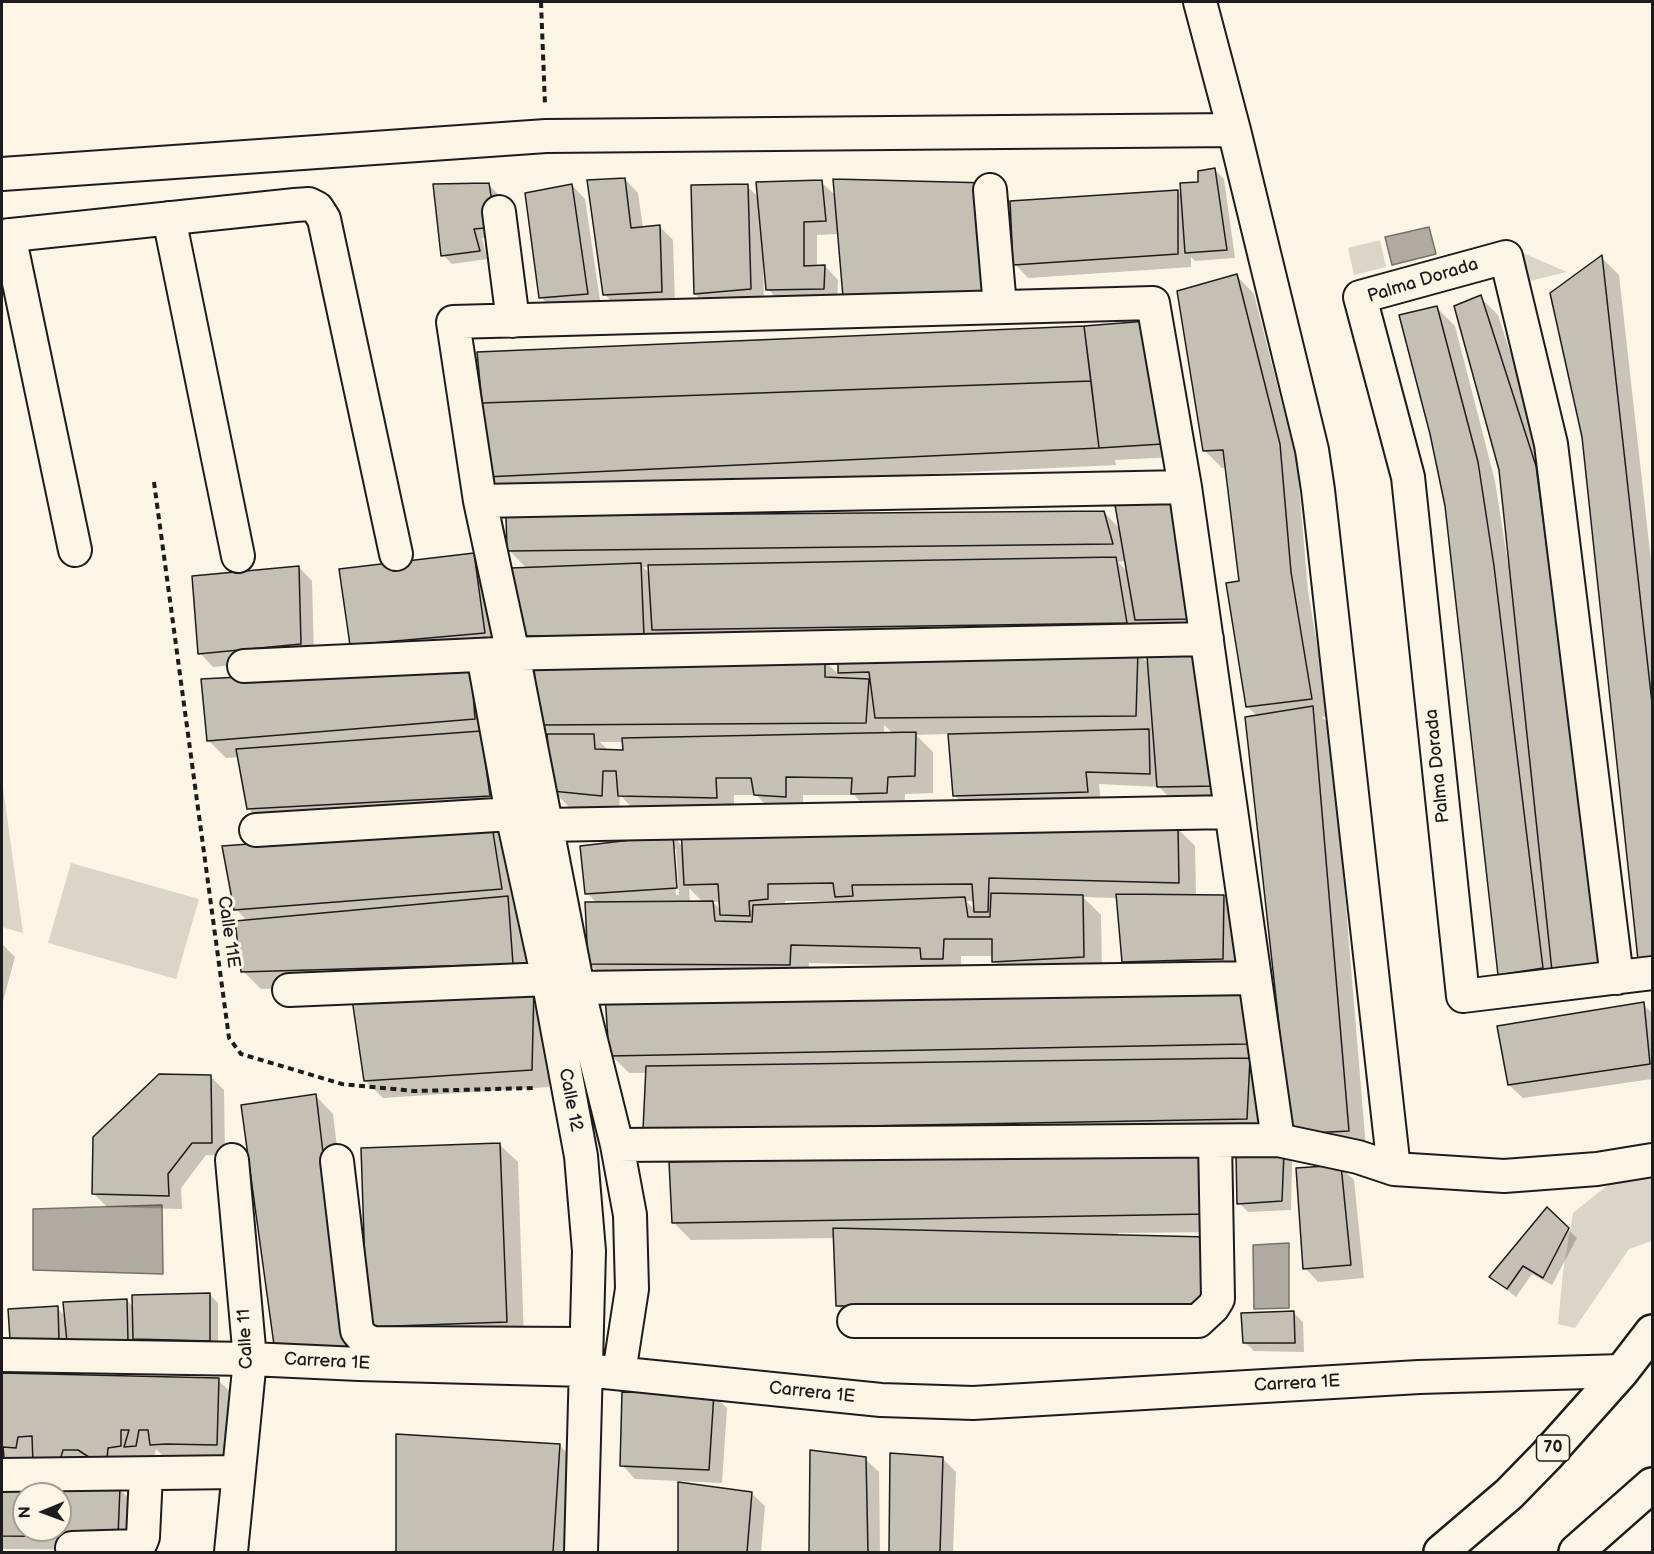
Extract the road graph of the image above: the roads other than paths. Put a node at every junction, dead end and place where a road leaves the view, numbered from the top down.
1 (1200, 2) edge
2 (1234, 130) junction
3 (2, 174) edge
4 (990, 190) dead end
5 (499, 212) dead end
6 (169, 218) junction
7 (5, 236) edge
8 (1000, 307) junction
9 (513, 321) junction
10 (1185, 487) junction
11 (480, 501) junction
12 (75, 550) dead end
13 (396, 554) dead end
14 (238, 556) dead end
15 (1207, 639) junction
16 (498, 654) junction
17 (244, 666) dead end
18 (1232, 812) junction
19 (512, 814) junction
20 (546, 825) junction
21 (256, 830) dead end
22 (1653, 973) edge
23 (1255, 978) junction
24 (1617, 978) junction
25 (548, 979) junction
26 (578, 988) junction
27 (289, 990) dead end
28 (1278, 1140) junction
29 (1215, 1141) junction
30 (617, 1145) junction
31 (232, 1160) dead end
32 (1653, 1160) edge
33 (337, 1161) dead end
34 (1394, 1169) junction
35 (854, 1321) dead end
36 (1653, 1332) edge
37 (2, 1355) edge
38 (586, 1357) junction
39 (250, 1359) junction
40 (1622, 1371) junction
41 (618, 1373) junction
42 (238, 1472) junction
43 (146, 1474) junction
44 (2, 1475) edge
45 (1653, 1485) edge
46 (72, 1548) dead end
47 (231, 1552) edge
48 (581, 1552) edge
49 (1441, 1552) edge
50 (1576, 1552) edge

1 - 2 street
2 - 3 street
2 - 34 street
4 - 8 street
5 - 9 street
6 - 7 street
6 - 13 street
6 - 14 street
7 - 12 street
8 - 9 street
8 - 10 street
9 - 11 street
10 - 11 street
10 - 15 street
11 - 16 street
15 - 16 street
15 - 18 street
16 - 17 street
16 - 19 street, Calle 12
16 - 20 street
18 - 20 street
18 - 23 street
19 - 21 street
19 - 25 street, Calle 12
20 - 26 street
22 - 24 street, Palma Dorada
23 - 26 street
23 - 28 street
24 - 24 street, Palma Dorada
25 - 27 street
25 - 38 street, Calle 12
26 - 30 street
28 - 29 street
28 - 34 street
29 - 30 street
29 - 35 street
30 - 41 street
31 - 39 street, Calle 11
32 - 34 street
33 - 38 street
36 - 40 highway, 70
37 - 39 street, Carrera 1E
38 - 39 street, Carrera 1E
38 - 41 street, Carrera 1E
38 - 48 street, Calle 12
39 - 42 street, Calle 11
40 - 41 street, Carrera 1E
40 - 49 highway, 70
42 - 43 street
42 - 47 street, Calle 11
43 - 44 street
43 - 46 street
45 - 50 highway

